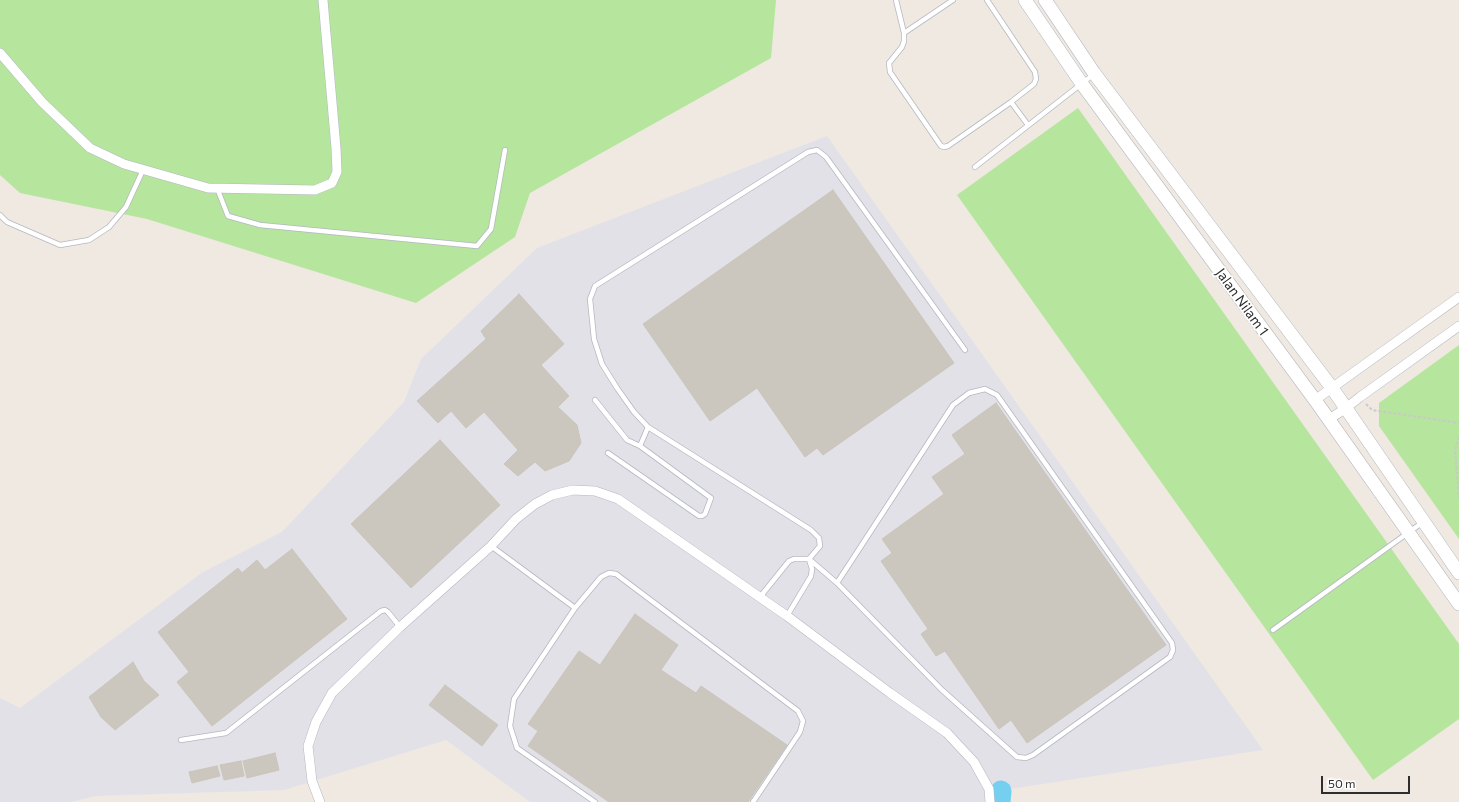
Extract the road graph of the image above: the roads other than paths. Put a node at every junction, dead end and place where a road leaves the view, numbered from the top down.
1 (323, 0) edge
2 (896, 0) edge
3 (953, 0) edge
4 (987, 0) edge
5 (1025, 0) edge
6 (1045, 0) edge
7 (904, 34) junction
8 (0, 53) edge
9 (1094, 73) junction
10 (1082, 84) junction
11 (1011, 102) junction
12 (1028, 125) junction
13 (505, 150) dead end
14 (976, 167) dead end
15 (144, 170) junction
16 (217, 188) junction
17 (0, 215) edge
18 (1459, 297) edge
19 (1459, 326) edge
20 (966, 350) dead end
21 (1332, 388) junction
22 (595, 400) dead end
23 (1314, 400) junction
24 (1346, 408) junction
25 (1328, 420) junction
26 (648, 427) junction
27 (640, 446) junction
28 (608, 453) dead end
29 (1424, 522) junction
30 (1408, 532) junction
31 (491, 546) junction
32 (809, 559) junction
33 (1459, 573) edge
34 (837, 583) junction
35 (760, 597) junction
36 (1459, 604) edge
37 (575, 608) junction
38 (787, 616) junction
39 (400, 627) junction
40 (1273, 630) dead end
41 (180, 740) dead end
42 (320, 802) edge
43 (595, 802) edge
44 (753, 802) edge
45 (990, 802) edge

1 - 16 street
2 - 7 lane
3 - 7 lane
4 - 11 lane
5 - 10 main road, Jalan Nilam 1
6 - 9 main road, Jalan Nilam 1
7 - 11 lane
8 - 15 street
9 - 10 lane
9 - 21 main road, Jalan Nilam 1
10 - 12 lane
10 - 23 main road, Jalan Nilam 1
11 - 12 lane
12 - 14 lane
13 - 16 lane
15 - 16 street
15 - 17 lane
18 - 21 street
19 - 24 street
20 - 26 lane
21 - 23 street
21 - 24 main road, Jalan Nilam 1
22 - 27 lane
23 - 25 main road, Jalan Nilam 1
24 - 25 street
24 - 29 main road, Jalan Nilam 1
25 - 30 main road, Jalan Nilam 1
26 - 27 lane
26 - 32 lane
27 - 28 lane
29 - 30 lane
29 - 33 main road, Jalan Nilam 1
30 - 36 main road, Jalan Nilam 1
30 - 40 lane
31 - 35 street
31 - 37 lane
31 - 39 street
32 - 34 lane
32 - 35 lane
32 - 38 lane
34 - 34 lane
35 - 38 street
37 - 43 lane
37 - 44 lane
38 - 45 street
39 - 41 lane
39 - 42 street

